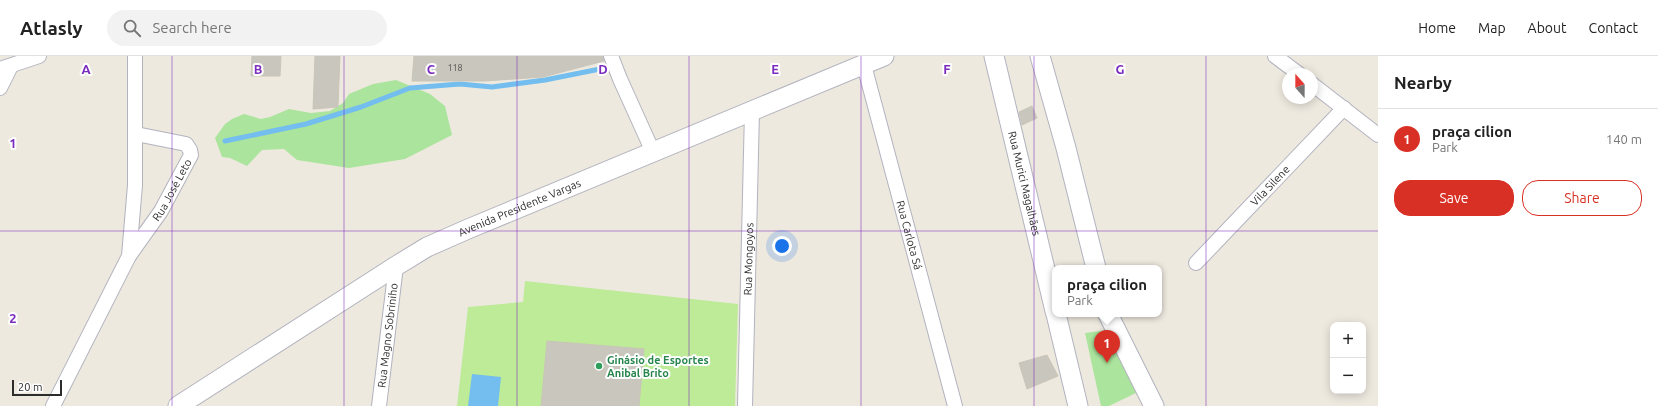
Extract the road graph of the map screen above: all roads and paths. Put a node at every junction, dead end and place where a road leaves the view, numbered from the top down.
1 (39, 56) edge
2 (135, 56) edge
3 (611, 56) edge
4 (884, 56) edge
5 (994, 56) edge
6 (1040, 56) edge
7 (1275, 56) edge
8 (864, 65) junction
9 (5, 68) edge
10 (1291, 68) edge
11 (0, 88) edge
12 (1318, 88) edge
13 (1344, 108) junction
14 (752, 112) junction
15 (136, 134) junction
16 (1378, 135) edge
17 (653, 152) junction
18 (129, 256) junction
19 (1196, 263) dead end
20 (1095, 265) edge
21 (396, 266) junction
22 (1052, 298) edge
23 (1057, 317) edge
24 (1110, 317) edge
25 (53, 406) edge
26 (178, 406) edge
27 (379, 406) edge
28 (745, 406) edge
29 (955, 406) edge
30 (1078, 406) edge
31 (1154, 406) edge

1 - 9 street
2 - 15 street, Rua José Leto
3 - 17 street
4 - 8 street, Avenida Presidente Vargas
5 - 22 street, Rua Murici Magalhães
6 - 20 street
7 - 10 street
8 - 14 street, Avenida Presidente Vargas
8 - 29 street, Rua Carlota Sá
9 - 11 street
12 - 13 street
13 - 16 street
13 - 19 street, Vila Silene
14 - 17 street, Avenida Presidente Vargas
14 - 28 street, Rua Mongoyos
15 - 18 street, Rua José Leto
15 - 18 street, Rua José Leto
17 - 21 street, Avenida Presidente Vargas
18 - 25 street, Rua José Leto
21 - 26 street, Avenida Presidente Vargas
21 - 27 street, Rua Magno Sobriniho
23 - 30 street
24 - 31 street

